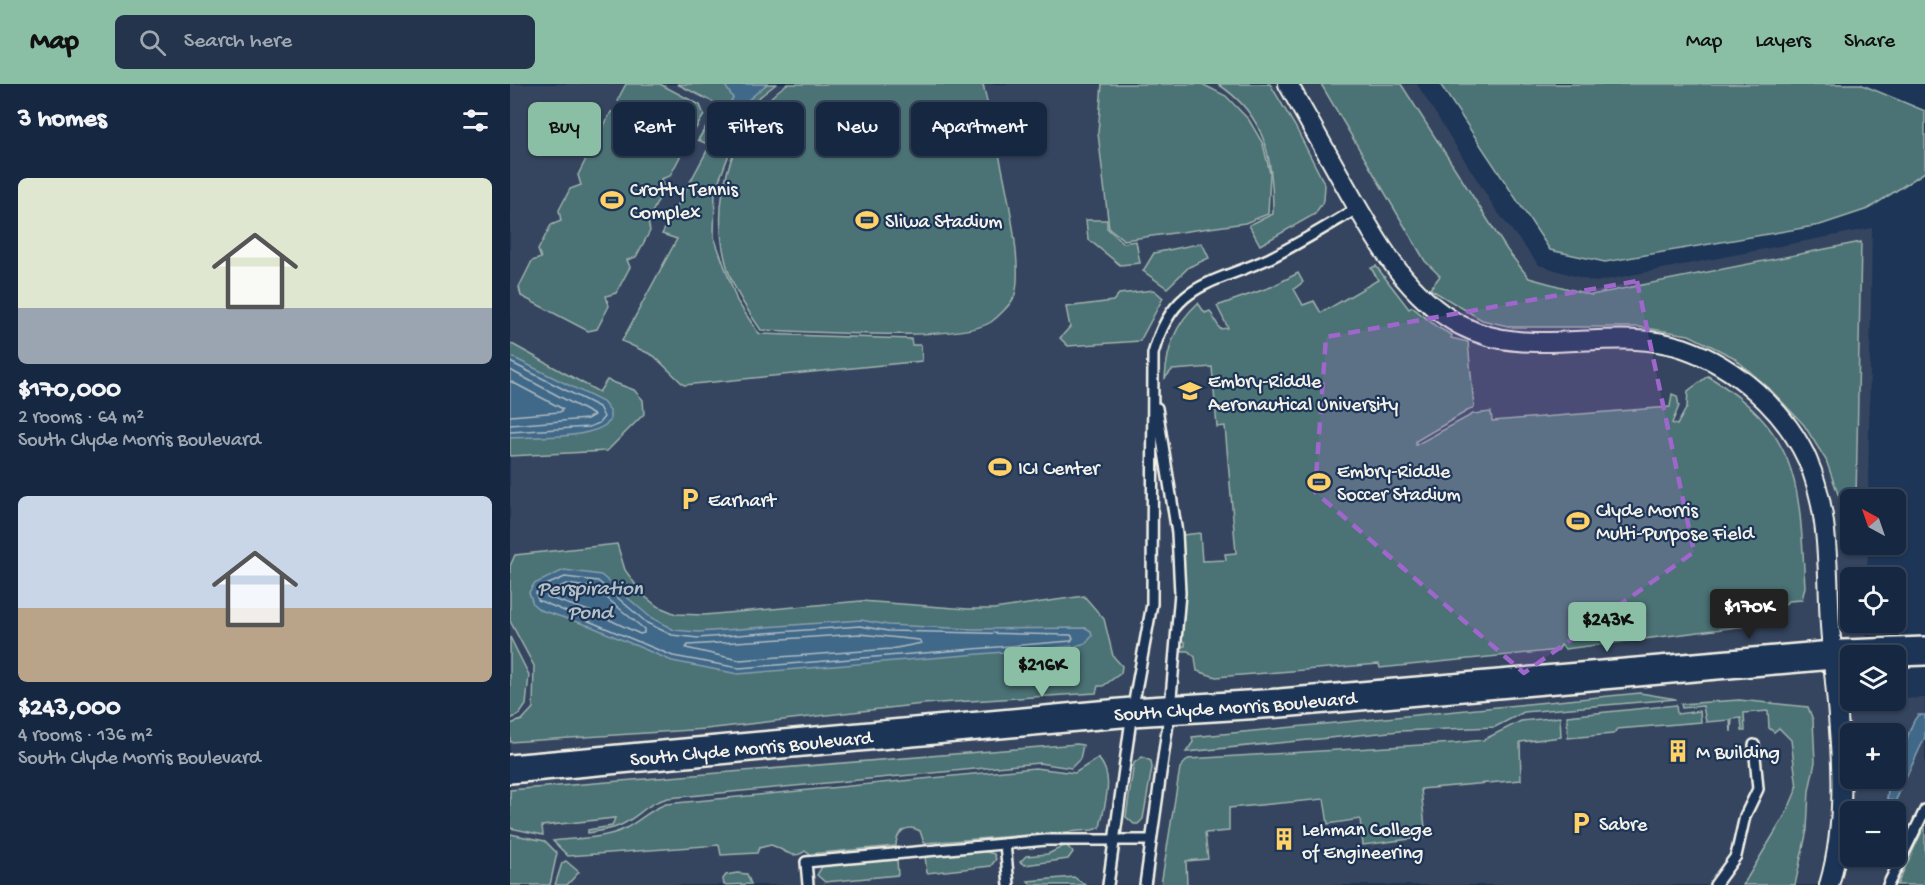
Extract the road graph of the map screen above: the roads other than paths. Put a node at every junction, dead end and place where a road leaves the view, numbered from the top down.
1 (1288, 84) edge
2 (1358, 208) junction
3 (1153, 385) junction
4 (1925, 651) edge
5 (1833, 655) junction
6 (1170, 709) junction
7 (1132, 712) junction
8 (1754, 745) dead end
9 (510, 769) edge
10 (1925, 810) edge
11 (1114, 839) junction
12 (1151, 840) junction
13 (1005, 844) junction
14 (808, 885) edge
15 (1009, 885) edge
16 (1108, 885) edge
17 (1144, 885) edge
18 (1716, 885) edge
19 (1829, 885) edge
20 (1888, 885) edge

1 - 2 street
2 - 3 lane
2 - 5 street
3 - 6 lane
3 - 7 lane
4 - 5 main road, South Clyde Morris Boulevard
5 - 6 main road, South Clyde Morris Boulevard
5 - 19 street
6 - 7 main road, South Clyde Morris Boulevard
6 - 12 lane
7 - 9 main road, South Clyde Morris Boulevard
7 - 11 lane
8 - 18 lane
10 - 20 lane
11 - 12 lane
11 - 13 lane
11 - 16 lane
12 - 17 lane
13 - 14 lane
13 - 15 lane

